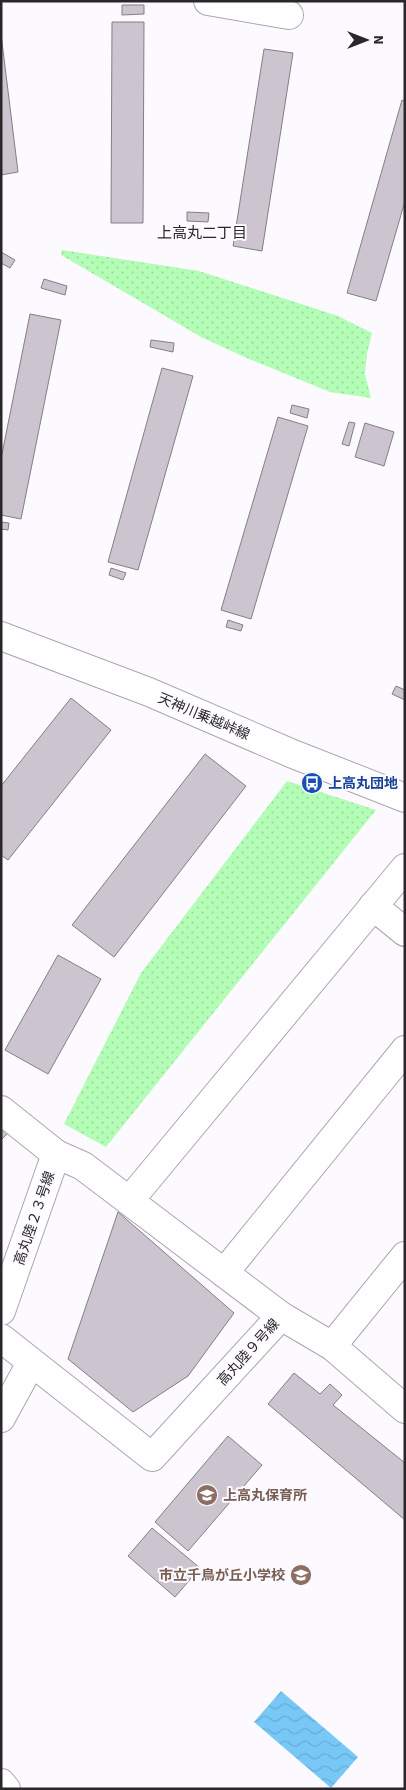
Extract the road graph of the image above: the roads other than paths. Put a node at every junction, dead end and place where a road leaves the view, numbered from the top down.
1 (208, 1) edge
2 (292, 6) edge
3 (1, 636) edge
4 (405, 798) edge
5 (405, 868) edge
6 (373, 906) junction
7 (405, 932) edge
8 (405, 1050) edge
9 (1, 1110) edge
10 (56, 1154) junction
11 (129, 1201) junction
12 (402, 1263) edge
13 (224, 1273) junction
14 (1, 1311) edge
15 (281, 1316) junction
16 (1, 1338) edge
17 (332, 1346) junction
18 (31, 1363) junction
19 (405, 1409) edge
20 (1, 1418) edge
21 (1, 1783) edge
22 (6, 1789) edge

1 - 2 street
3 - 4 street, 天神川乗越峠線
5 - 6 street
6 - 7 street
6 - 11 street
8 - 13 street
9 - 10 street, 高丸陸９号線
10 - 11 street, 高丸陸９号線
10 - 14 street, 高丸陸２３号線
11 - 13 street, 高丸陸９号線
12 - 17 street
13 - 15 street, 高丸陸９号線
15 - 17 street
15 - 18 street, 高丸陸９号線
16 - 18 street, 高丸陸９号線
17 - 19 street
18 - 20 street
21 - 22 street

